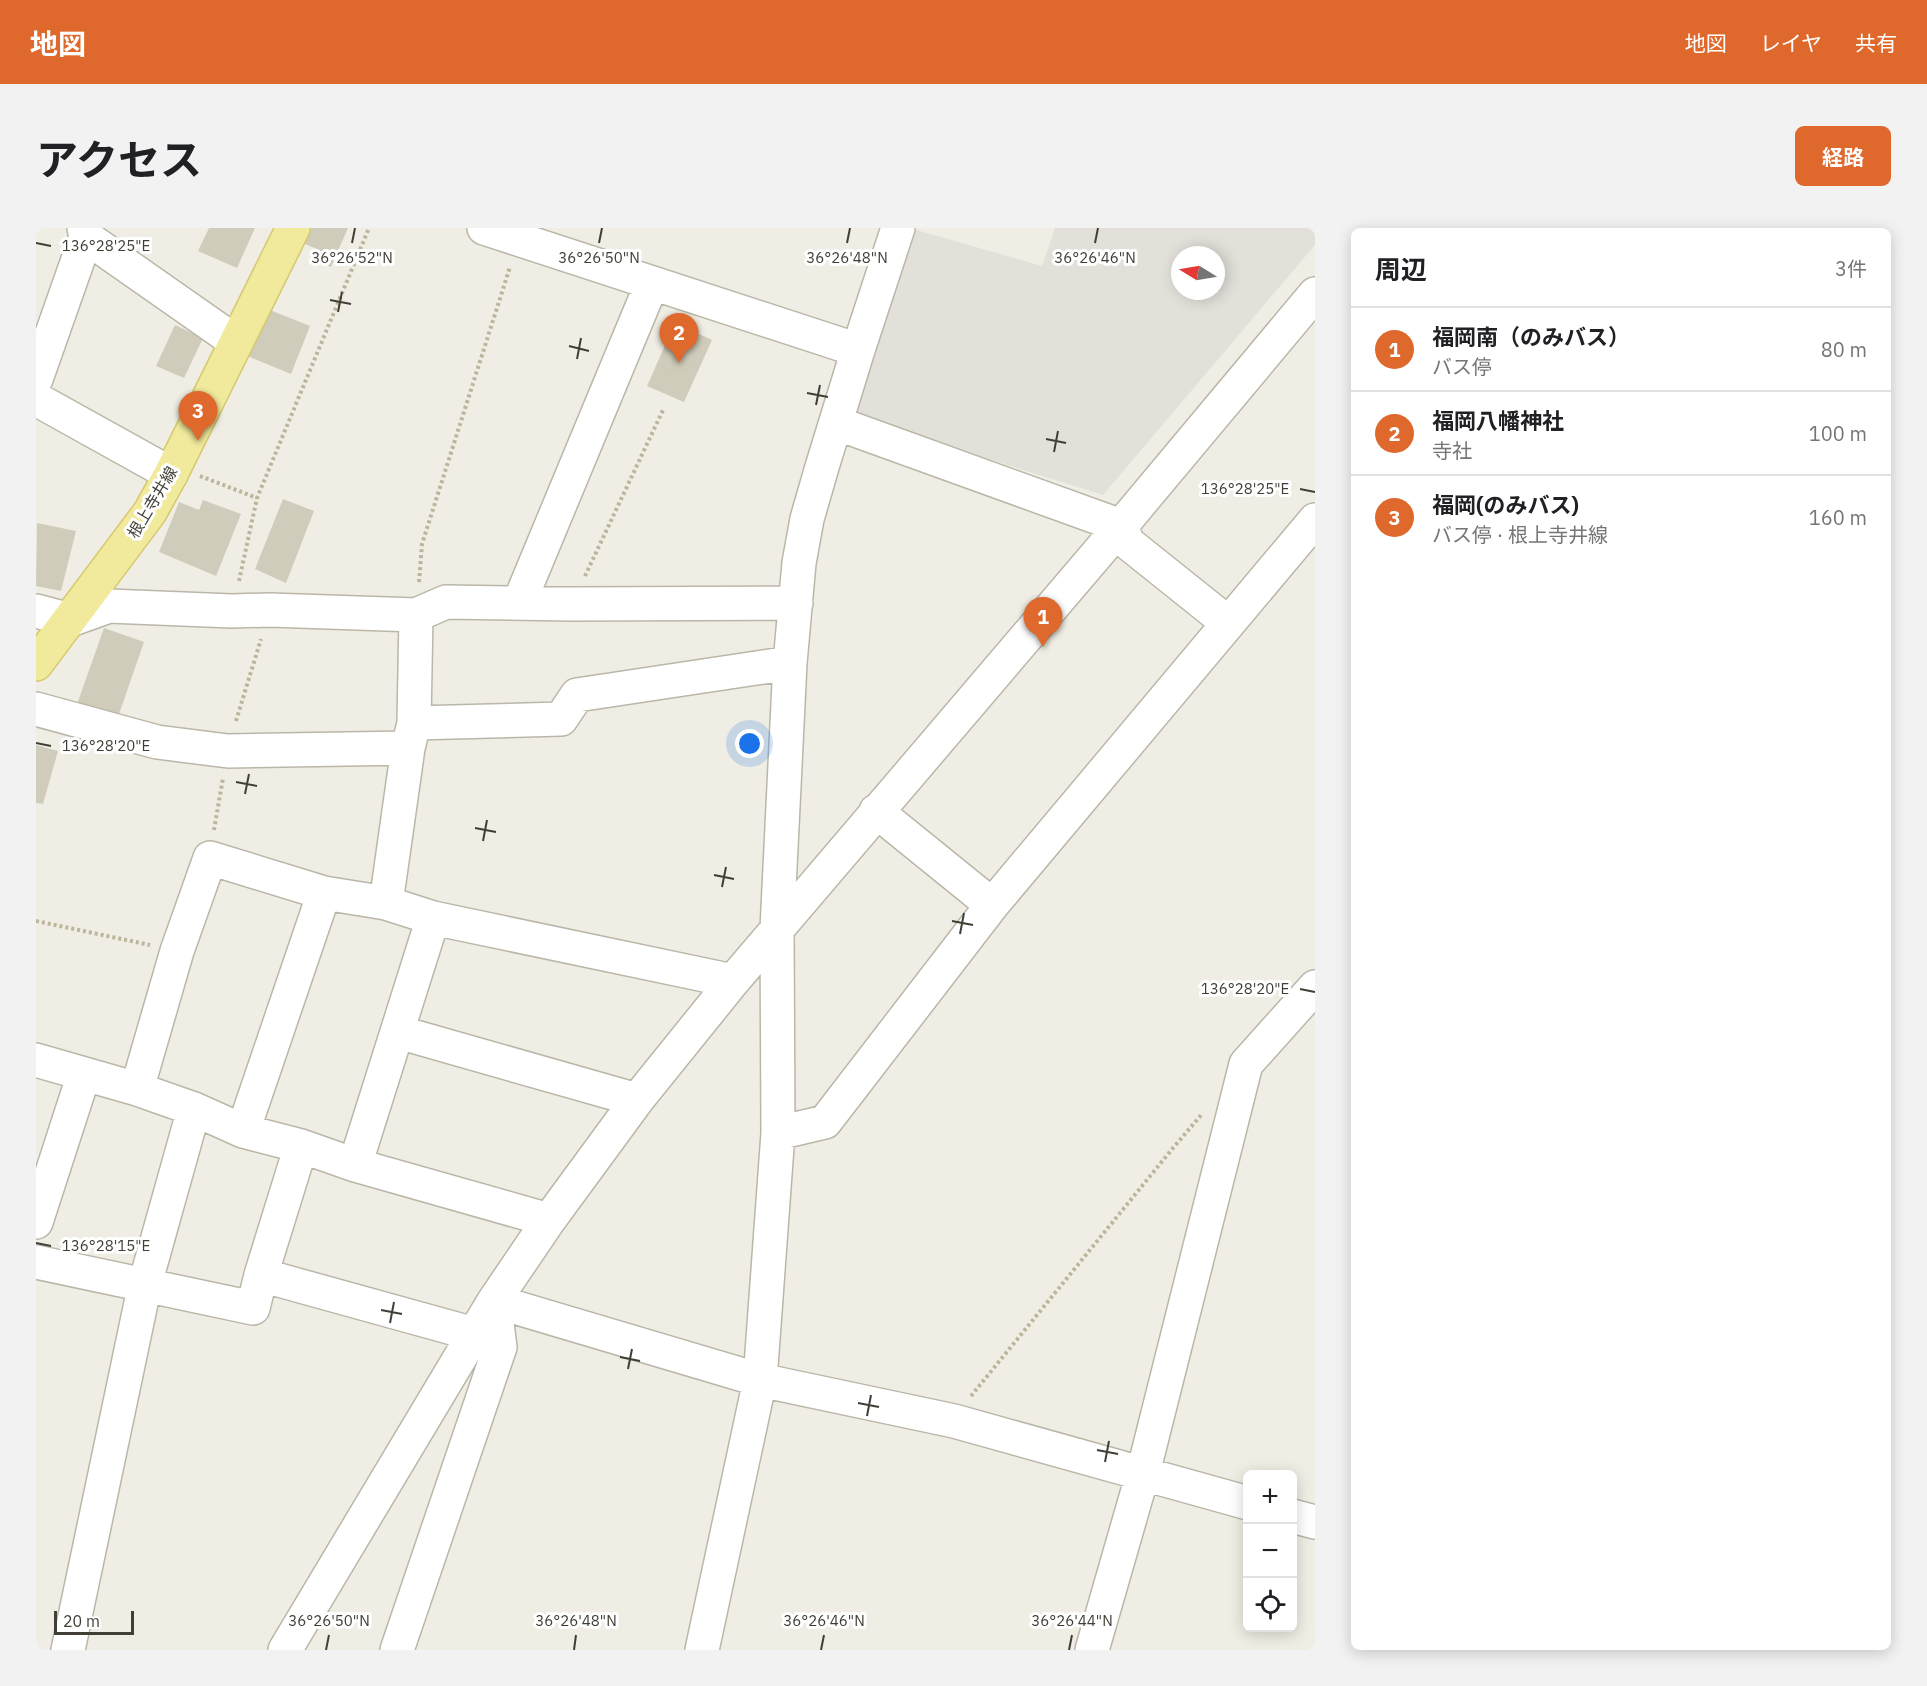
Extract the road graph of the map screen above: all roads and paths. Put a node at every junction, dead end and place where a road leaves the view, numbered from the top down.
1 (293, 228) edge
2 (369, 228) edge
3 (898, 228) edge
4 (85, 232) edge
5 (500, 232) edge
6 (652, 283) junction
7 (1315, 294) edge
8 (236, 342) junction
9 (858, 350) junction
10 (36, 379) edge
11 (36, 399) edge
12 (663, 410) dead end
13 (836, 423) junction
14 (173, 470) junction
15 (257, 498) junction
16 (1315, 520) edge
17 (1121, 526) junction
18 (519, 603) junction
19 (796, 603) junction
20 (572, 604) junction
21 (36, 611) edge
22 (232, 611) junction
23 (416, 615) junction
24 (70, 620) junction
25 (1228, 623) junction
26 (790, 663) junction
27 (36, 664) edge
28 (36, 709) edge
29 (411, 735) junction
30 (876, 811) junction
31 (324, 893) junction
32 (386, 903) junction
33 (992, 905) junction
34 (434, 918) junction
35 (36, 921) edge
36 (777, 929) junction
37 (177, 951) junction
38 (733, 981) junction
39 (1315, 987) edge
40 (398, 1032) junction
41 (36, 1060) edge
42 (84, 1074) junction
43 (137, 1089) junction
44 (637, 1100) junction
45 (1210, 1106) dead end
46 (194, 1109) junction
47 (243, 1131) junction
48 (778, 1134) junction
49 (301, 1146) junction
50 (355, 1165) junction
51 (549, 1220) junction
52 (36, 1222) edge
53 (36, 1262) edge
54 (261, 1275) junction
55 (145, 1284) junction
56 (494, 1301) junction
57 (474, 1334) junction
58 (760, 1380) junction
59 (954, 1421) junction
60 (1143, 1473) junction
61 (1243, 1502) edge
62 (1297, 1517) edge
63 (1315, 1522) edge
64 (68, 1650) edge
65 (285, 1650) edge
66 (397, 1650) edge
67 (702, 1650) edge
68 (1092, 1650) edge

1 - 8 main road, 根上寺井線
2 - 15 path
3 - 9 street
4 - 8 street
4 - 10 street
5 - 6 street
5 - 23 path
6 - 9 street
6 - 18 street
7 - 17 street
8 - 14 main road, 根上寺井線
9 - 13 street
11 - 14 street
12 - 20 path
13 - 17 street
13 - 19 street
14 - 15 path
14 - 24 main road, 根上寺井線
15 - 22 path
16 - 25 street
17 - 25 street
17 - 30 street
18 - 20 street
18 - 23 street
19 - 20 street
19 - 26 street
21 - 24 street
22 - 23 street
22 - 24 street
23 - 29 street
24 - 27 main road, 根上寺井線
25 - 33 street
26 - 29 street
26 - 36 street
28 - 29 street
29 - 32 street
30 - 33 street
30 - 36 street
31 - 32 street
31 - 37 street
31 - 47 street
32 - 34 street
33 - 48 street
34 - 38 street
34 - 40 street
35 - 37 path
36 - 38 street
36 - 48 street
37 - 43 street
38 - 44 street
39 - 60 street
40 - 44 street
40 - 50 street
41 - 42 street
42 - 43 street
42 - 52 street
43 - 46 street
44 - 51 street
45 - 59 path
46 - 47 street
46 - 55 street
47 - 49 street
48 - 58 street
49 - 50 street
49 - 54 street
50 - 51 street
51 - 56 street
53 - 55 street
54 - 55 street
54 - 57 street
55 - 64 street
56 - 57 street
56 - 58 street
56 - 66 street
57 - 65 street
58 - 59 street
58 - 67 street
59 - 60 street
60 - 61 street
60 - 68 street
62 - 63 street

